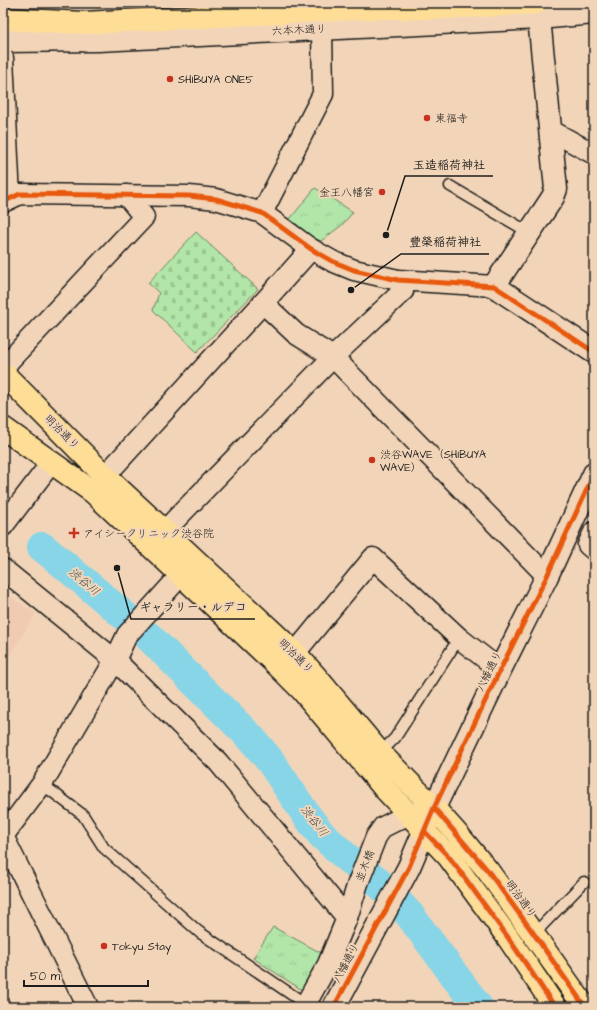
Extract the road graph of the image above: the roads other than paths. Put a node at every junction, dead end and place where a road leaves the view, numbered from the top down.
1 (250, 3) edge
2 (538, 10) edge
3 (594, 13) edge
4 (3, 17) edge
5 (322, 29) junction
6 (3, 41) edge
7 (3, 58) edge
8 (550, 130) junction
9 (594, 154) edge
10 (450, 186) dead end
11 (126, 195) junction
12 (7, 200) edge
13 (262, 213) junction
14 (530, 233) junction
15 (311, 249) junction
16 (398, 280) junction
17 (494, 286) junction
18 (263, 303) junction
19 (594, 352) edge
20 (333, 357) junction
21 (3, 372) edge
22 (3, 428) edge
23 (51, 462) junction
24 (594, 474) edge
25 (104, 476) junction
26 (3, 526) edge
27 (594, 532) edge
28 (170, 538) junction
29 (594, 550) edge
30 (3, 569) edge
31 (181, 575) junction
32 (547, 576) junction
33 (459, 638) junction
34 (295, 653) junction
35 (115, 660) junction
36 (500, 670) junction
37 (380, 752) junction
38 (42, 784) junction
39 (434, 808) junction
40 (409, 814) junction
41 (425, 832) junction
42 (3, 836) edge
43 (584, 882) dead end
44 (347, 918) junction
45 (534, 934) junction
46 (306, 1006) edge
47 (88, 1007) edge
48 (334, 1007) edge
49 (555, 1007) edge
50 (585, 1007) edge

1 - 4 main road
2 - 3 street, 六本木通り
2 - 4 main road
2 - 5 street, 六本木通り
2 - 8 street
5 - 6 street, 六本木通り
5 - 13 street
7 - 12 street
8 - 9 street
8 - 14 street
10 - 14 lane
11 - 12 street
11 - 13 street
11 - 21 street
13 - 15 street
14 - 17 street
15 - 16 street
15 - 18 street
16 - 17 street
16 - 20 street
17 - 19 street
18 - 20 street
18 - 25 street
20 - 28 street
20 - 32 street
21 - 25 main road, 明治通り
22 - 23 main road, 明治通り
23 - 26 street
23 - 31 main road, 明治通り
24 - 32 street, 八幡通り
25 - 28 main road, 明治通り
27 - 29 street
28 - 34 main road, 明治通り
30 - 35 street
31 - 35 street
31 - 40 main road, 明治通り
32 - 36 street, 八幡通り
33 - 34 street
33 - 36 street
33 - 37 lane
34 - 37 main road, 明治通り
35 - 38 street
35 - 44 street
36 - 39 street, 八幡通り
37 - 39 main road, 明治通り
38 - 42 street
38 - 46 lane
39 - 40 street, 並木橋
39 - 41 street, 八幡通り
39 - 45 main road, 明治通り
40 - 41 main road, 明治通り
40 - 44 street, 並木橋
41 - 48 street, 八幡通り
41 - 49 main road, 明治通り
42 - 47 street
43 - 45 lane
44 - 46 street, 並木橋
45 - 50 main road, 明治通り

